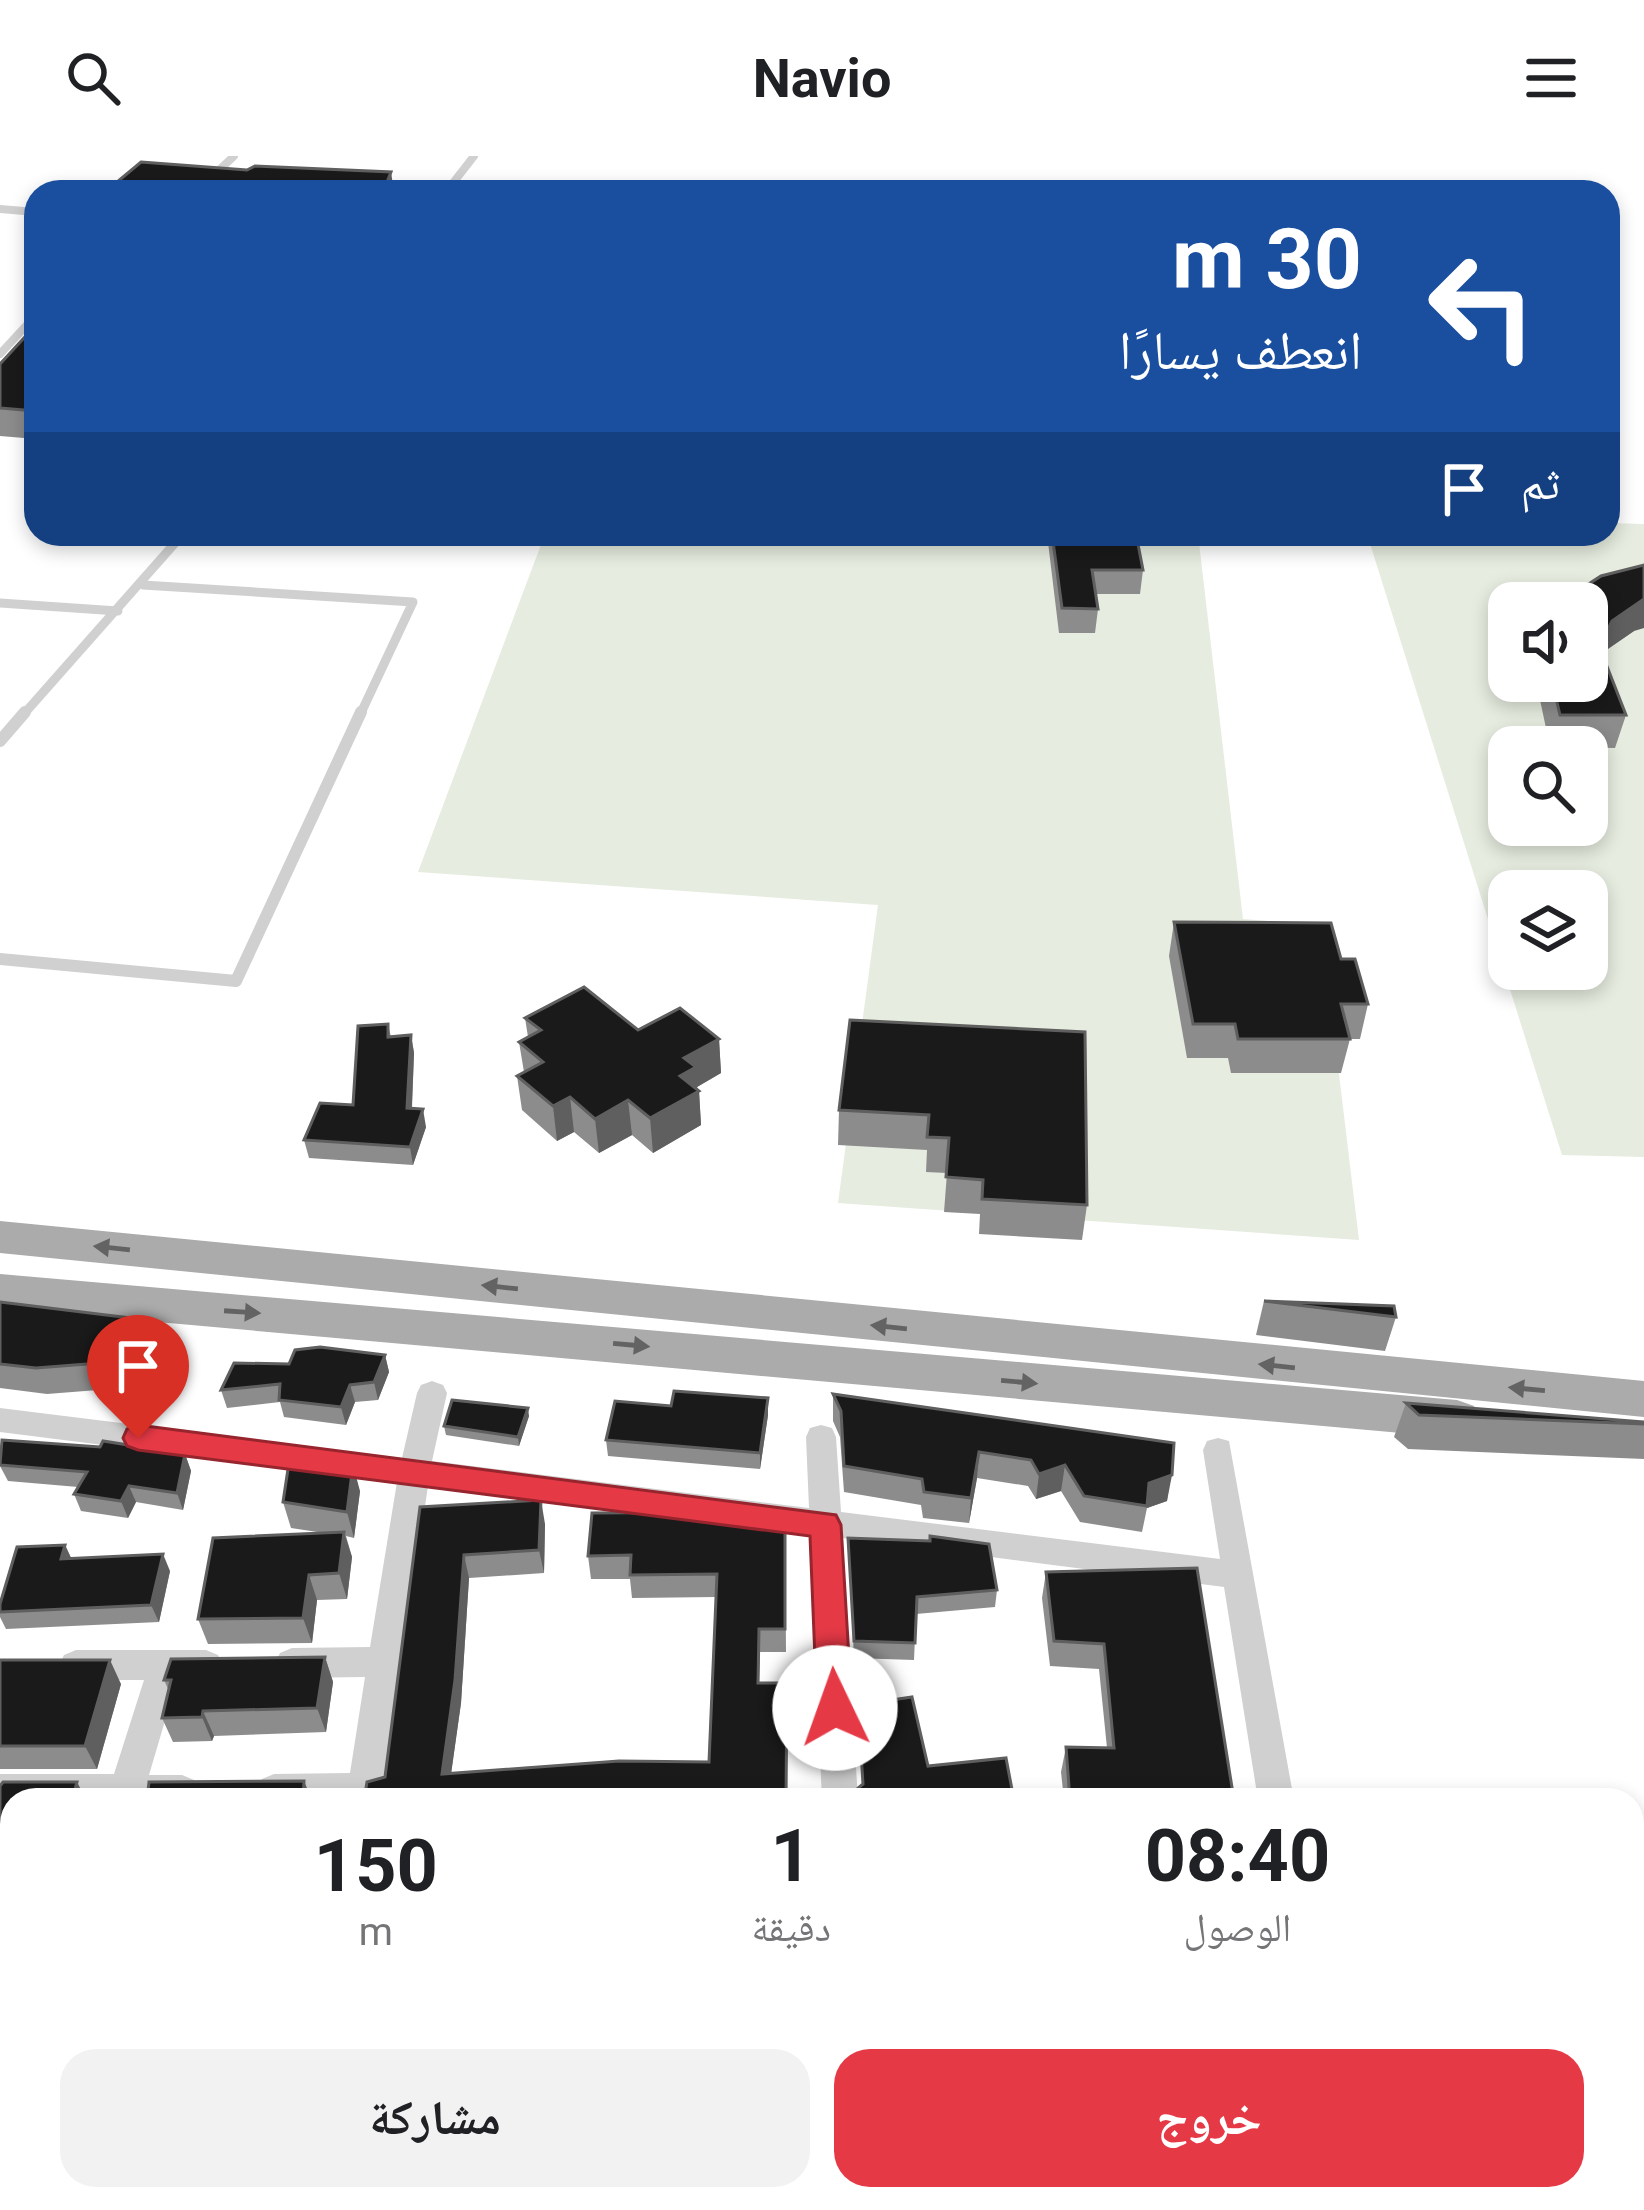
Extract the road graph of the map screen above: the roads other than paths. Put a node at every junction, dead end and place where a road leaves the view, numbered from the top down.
1 (234, 156) edge
2 (474, 156) edge
3 (233, 174) edge
4 (455, 180) edge
5 (24, 328) edge
6 (0, 354) edge
7 (173, 546) edge
8 (142, 585) junction
9 (0, 603) edge
10 (118, 611) junction
11 (0, 741) edge
12 (0, 959) edge
13 (0, 1237) edge
14 (0, 1291) edge
15 (432, 1393) dead end
16 (1395, 1396) junction
17 (1644, 1400) edge
18 (0, 1420) edge
19 (1644, 1434) edge
20 (821, 1437) dead end
21 (1218, 1450) dead end
22 (414, 1472) junction
23 (825, 1525) junction
24 (1240, 1575) junction
25 (384, 1662) junction
26 (165, 1665) junction
27 (47, 1666) edge
28 (128, 1788) edge
29 (365, 1788) edge
30 (839, 1788) edge
31 (1274, 1788) edge

1 - 3 lane
2 - 4 lane
5 - 6 lane
7 - 8 lane
8 - 10 lane
8 - 12 lane
9 - 10 lane
10 - 11 lane
16 -> 13 main road
14 -> 16 main road
15 - 22 street
17 -> 16 main road
16 - 19 main road
18 - 22 street
20 - 23 street
21 - 24 street
22 - 23 street
22 - 25 street
23 - 24 street
23 - 30 street
24 - 31 street
25 - 26 street
25 - 29 street
26 - 27 street
26 - 28 street

